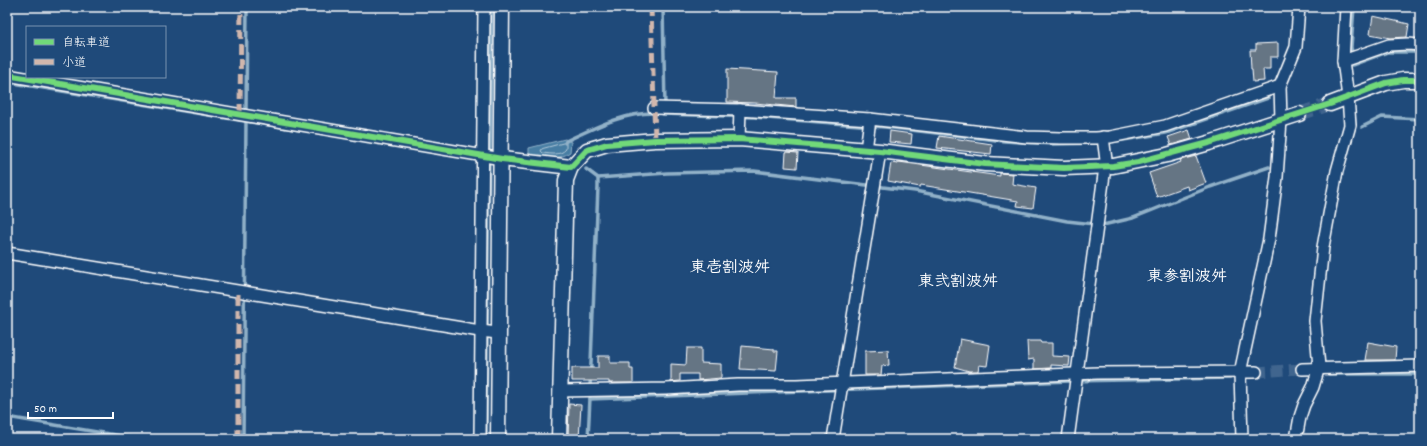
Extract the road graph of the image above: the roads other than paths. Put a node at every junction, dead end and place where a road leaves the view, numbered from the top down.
1 (484, 7) edge
2 (502, 7) edge
3 (1299, 7) edge
4 (1346, 7) edge
5 (1420, 45) edge
6 (1350, 59) junction
7 (7, 75) edge
8 (1420, 80) edge
9 (1280, 86) junction
10 (1348, 97) junction
11 (1330, 104) tunnel mouth
12 (661, 109) dead end
13 (740, 114) junction
14 (1298, 114) tunnel mouth
15 (1281, 120) junction
16 (869, 124) junction
17 (739, 139) junction
18 (1104, 142) junction
19 (866, 150) junction
20 (880, 151) junction
21 (491, 157) junction
22 (571, 167) junction
23 (1104, 167) junction
24 (7, 252) edge
25 (486, 330) junction
26 (1420, 366) edge
27 (1319, 367) junction
28 (1302, 368) tunnel mouth
29 (1256, 372) tunnel mouth
30 (1240, 373) junction
31 (1075, 377) junction
32 (842, 388) junction
33 (560, 391) junction
34 (480, 439) edge
35 (498, 439) edge
36 (559, 439) edge
37 (833, 439) edge
38 (1068, 439) edge
39 (1242, 439) edge
40 (1296, 439) edge

1 - 21 street
2 - 21 street
3 - 9 street
4 - 6 street
5 - 6 street
6 - 10 street
7 - 21 street
8 - 10 street
9 - 15 street
9 - 18 street
10 - 11 street
10 - 27 street
12 - 13 street
13 - 16 street
13 - 17 street
14 - 15 street
15 - 23 street
15 - 30 street
16 - 18 street
16 - 19 street
17 - 19 street
17 - 22 street
18 - 23 street
19 - 20 street
20 - 23 street
20 - 32 street
21 - 22 street
21 - 25 street
21 - 25 street
22 - 33 street
23 - 31 street
24 - 25 street
25 - 34 street
25 - 35 street
26 - 27 street
27 - 28 street
27 - 40 street
29 - 30 street
30 - 31 street
30 - 39 street
31 - 32 street
31 - 38 street
32 - 33 street
32 - 37 street
33 - 36 street

